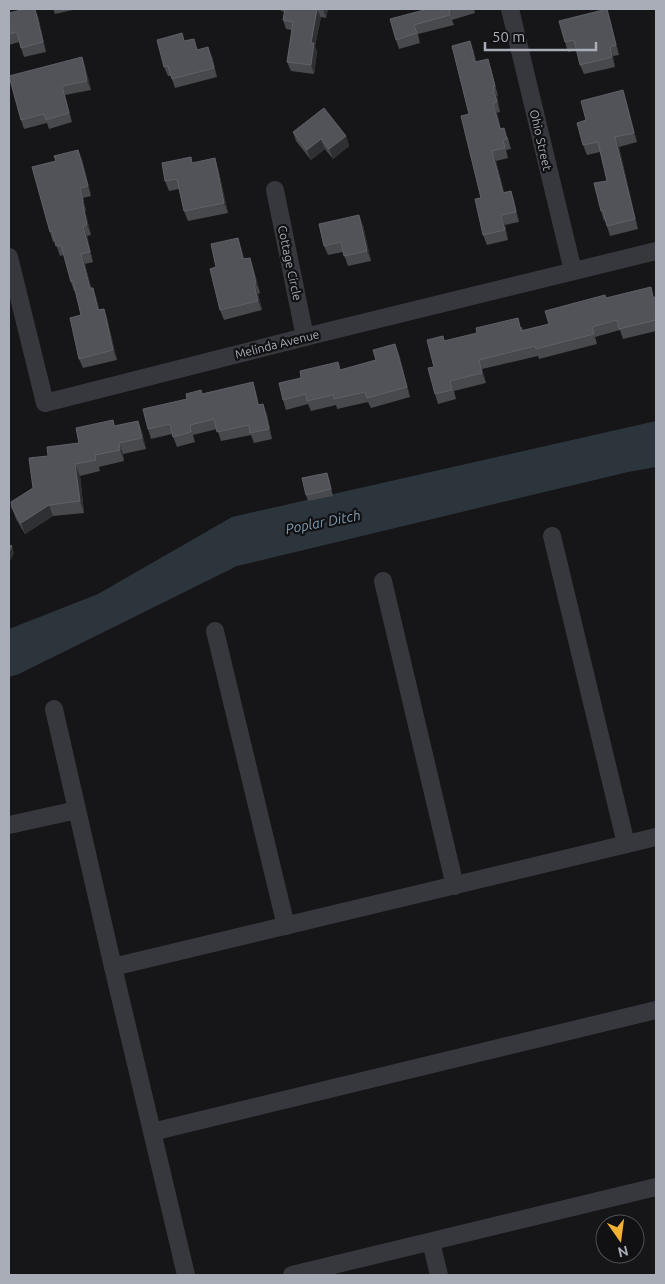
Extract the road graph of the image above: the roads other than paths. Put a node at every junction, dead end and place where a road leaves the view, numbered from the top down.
1 (510, 9) edge
2 (275, 190) dead end
3 (656, 251) edge
4 (9, 257) edge
5 (572, 271) junction
6 (305, 337) junction
7 (552, 536) dead end
8 (383, 581) dead end
9 (216, 631) dead end
10 (54, 709) dead end
11 (77, 810) junction
12 (9, 824) edge
13 (656, 837) edge
14 (626, 844) junction
15 (455, 886) junction
16 (286, 926) junction
17 (113, 967) junction
18 (656, 1010) edge
19 (152, 1132) junction
20 (656, 1187) edge
21 (431, 1242) junction
22 (186, 1275) edge
23 (292, 1275) edge
24 (439, 1275) edge

1 - 5 street, Ohio Street
2 - 6 street, Cottage Circle
3 - 5 street, Melinda Avenue
4 - 6 street, Melinda Avenue
5 - 6 street, Melinda Avenue
7 - 14 street
8 - 15 street
9 - 16 street
10 - 11 street
11 - 12 street
11 - 17 street
13 - 14 street
14 - 15 street
15 - 16 street
16 - 17 street
17 - 19 street
18 - 19 street
19 - 22 street
20 - 21 street
21 - 23 street
21 - 24 street

